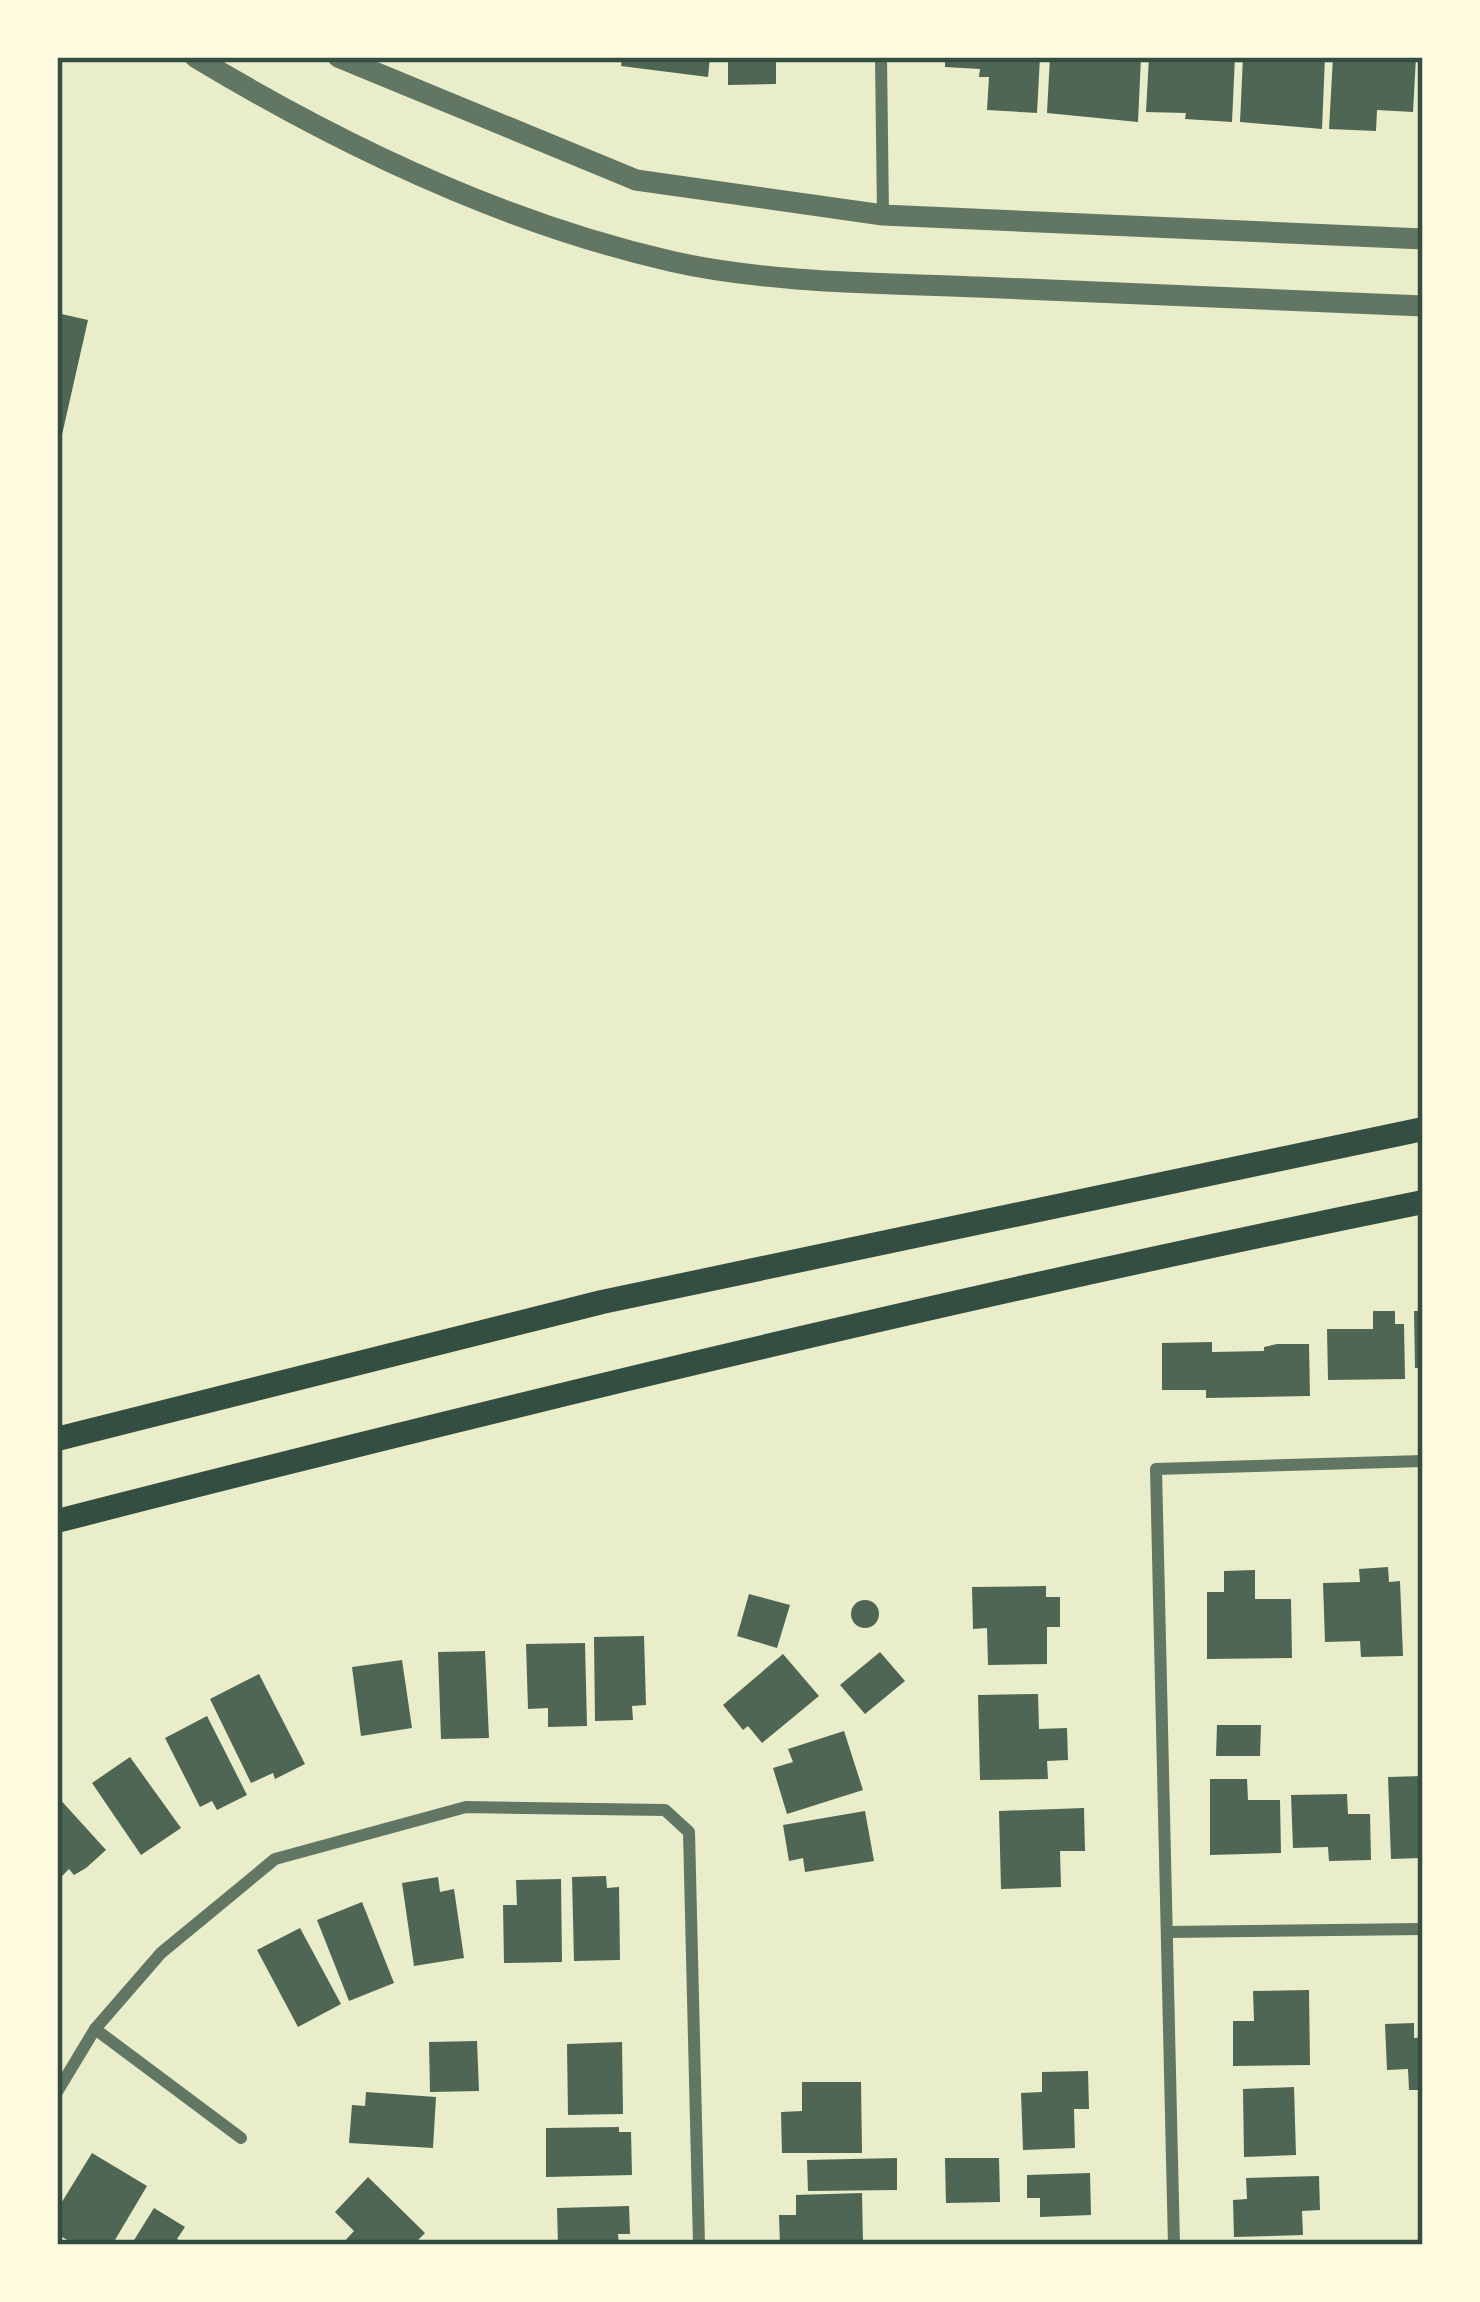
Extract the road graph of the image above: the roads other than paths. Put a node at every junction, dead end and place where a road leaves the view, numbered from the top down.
1 (195, 57) edge
2 (338, 57) edge
3 (881, 57) edge
4 (883, 215) junction
5 (1423, 239) edge
6 (1423, 306) edge
7 (1423, 1129) edge
8 (1423, 1202) edge
9 (57, 1439) edge
10 (1423, 1460) edge
11 (57, 1521) edge
12 (1423, 1929) edge
13 (1168, 1932) junction
14 (95, 2029) junction
15 (57, 2092) edge
16 (241, 2138) dead end
17 (699, 2245) edge
18 (1174, 2245) edge

1 - 6 street
2 - 4 street
3 - 4 street
4 - 5 street
7 - 9 main road
8 - 11 main road
10 - 13 street
12 - 13 street
13 - 18 street
14 - 15 street
14 - 16 street
14 - 17 street

